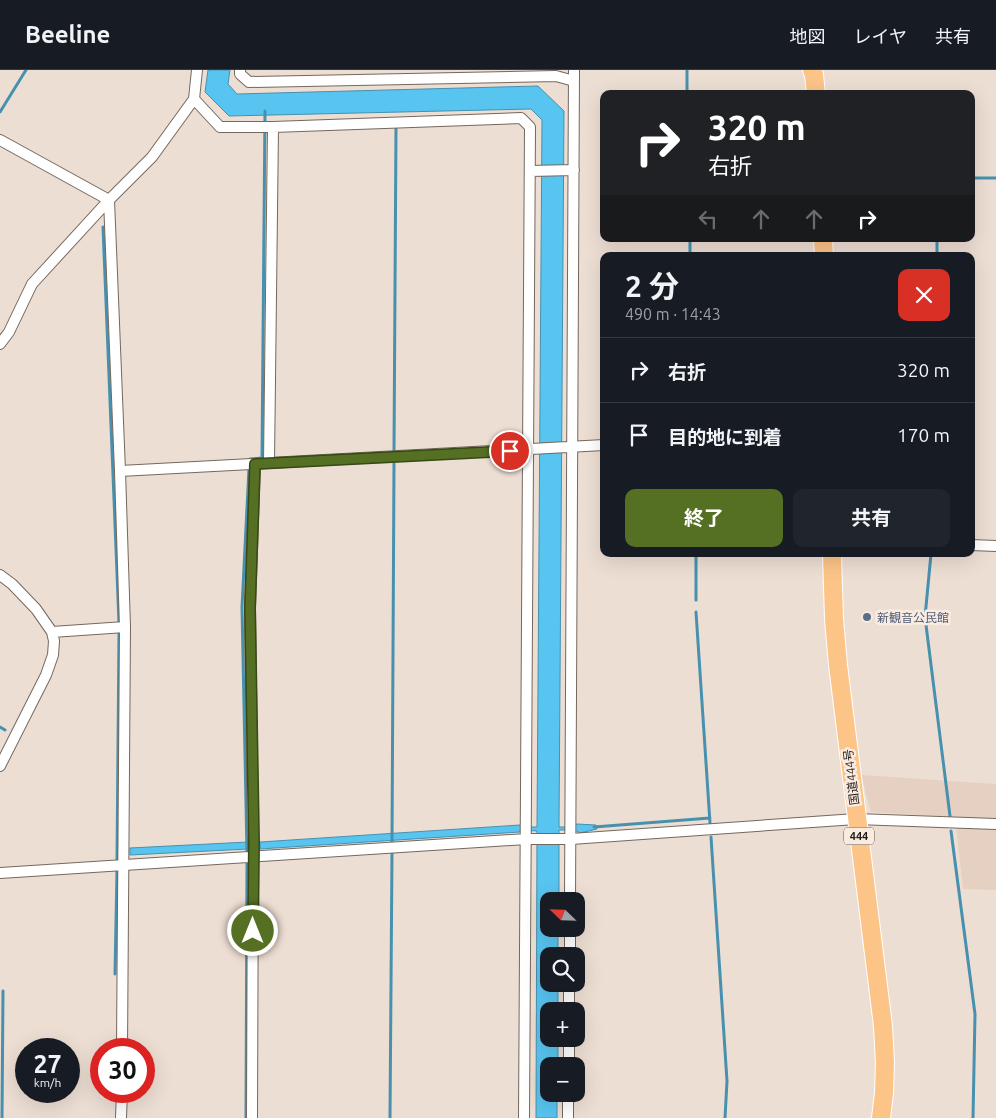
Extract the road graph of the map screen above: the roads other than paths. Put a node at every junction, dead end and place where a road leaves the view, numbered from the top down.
1 (197, 70) edge
2 (240, 70) edge
3 (813, 72) edge
4 (574, 75) edge
5 (815, 90) edge
6 (194, 99) junction
7 (267, 127) junction
8 (0, 140) edge
9 (574, 170) junction
10 (530, 171) junction
11 (109, 200) junction
12 (0, 344) edge
13 (600, 445) edge
14 (568, 448) junction
15 (532, 450) junction
16 (269, 463) junction
17 (255, 464) junction
18 (120, 472) junction
19 (975, 545) edge
20 (996, 546) edge
21 (832, 557) edge
22 (0, 576) edge
23 (125, 627) junction
24 (52, 632) junction
25 (0, 766) edge
26 (856, 819) junction
27 (996, 824) edge
28 (528, 834) junction
29 (569, 834) junction
30 (253, 850) junction
31 (124, 865) junction
32 (0, 873) edge
33 (570, 892) edge
34 (122, 1038) edge
35 (568, 1102) edge
36 (122, 1103) edge
37 (121, 1118) edge
38 (252, 1118) edge
39 (524, 1118) edge
40 (568, 1118) edge
41 (881, 1118) edge

1 - 6 street
2 - 4 street
3 - 5 highway
4 - 9 street
6 - 7 street
6 - 11 street
7 - 10 street
7 - 16 street
8 - 11 street
9 - 10 street
9 - 14 street
10 - 15 street
11 - 12 street
11 - 18 street
13 - 14 street
14 - 15 street
14 - 29 street
15 - 16 street
15 - 28 street
16 - 17 street
17 - 18 street
17 - 30 street
18 - 23 street
19 - 20 street
21 - 26 highway, 国道444号 / 444
22 - 24 street
23 - 24 street
23 - 31 street
24 - 25 street
26 - 27 street
26 - 29 street
26 - 41 highway, 国道444号 / 444
28 - 29 street
28 - 30 street
28 - 39 street
29 - 33 street
30 - 31 street
30 - 38 street
31 - 32 street
31 - 34 street
35 - 40 street
36 - 37 street

